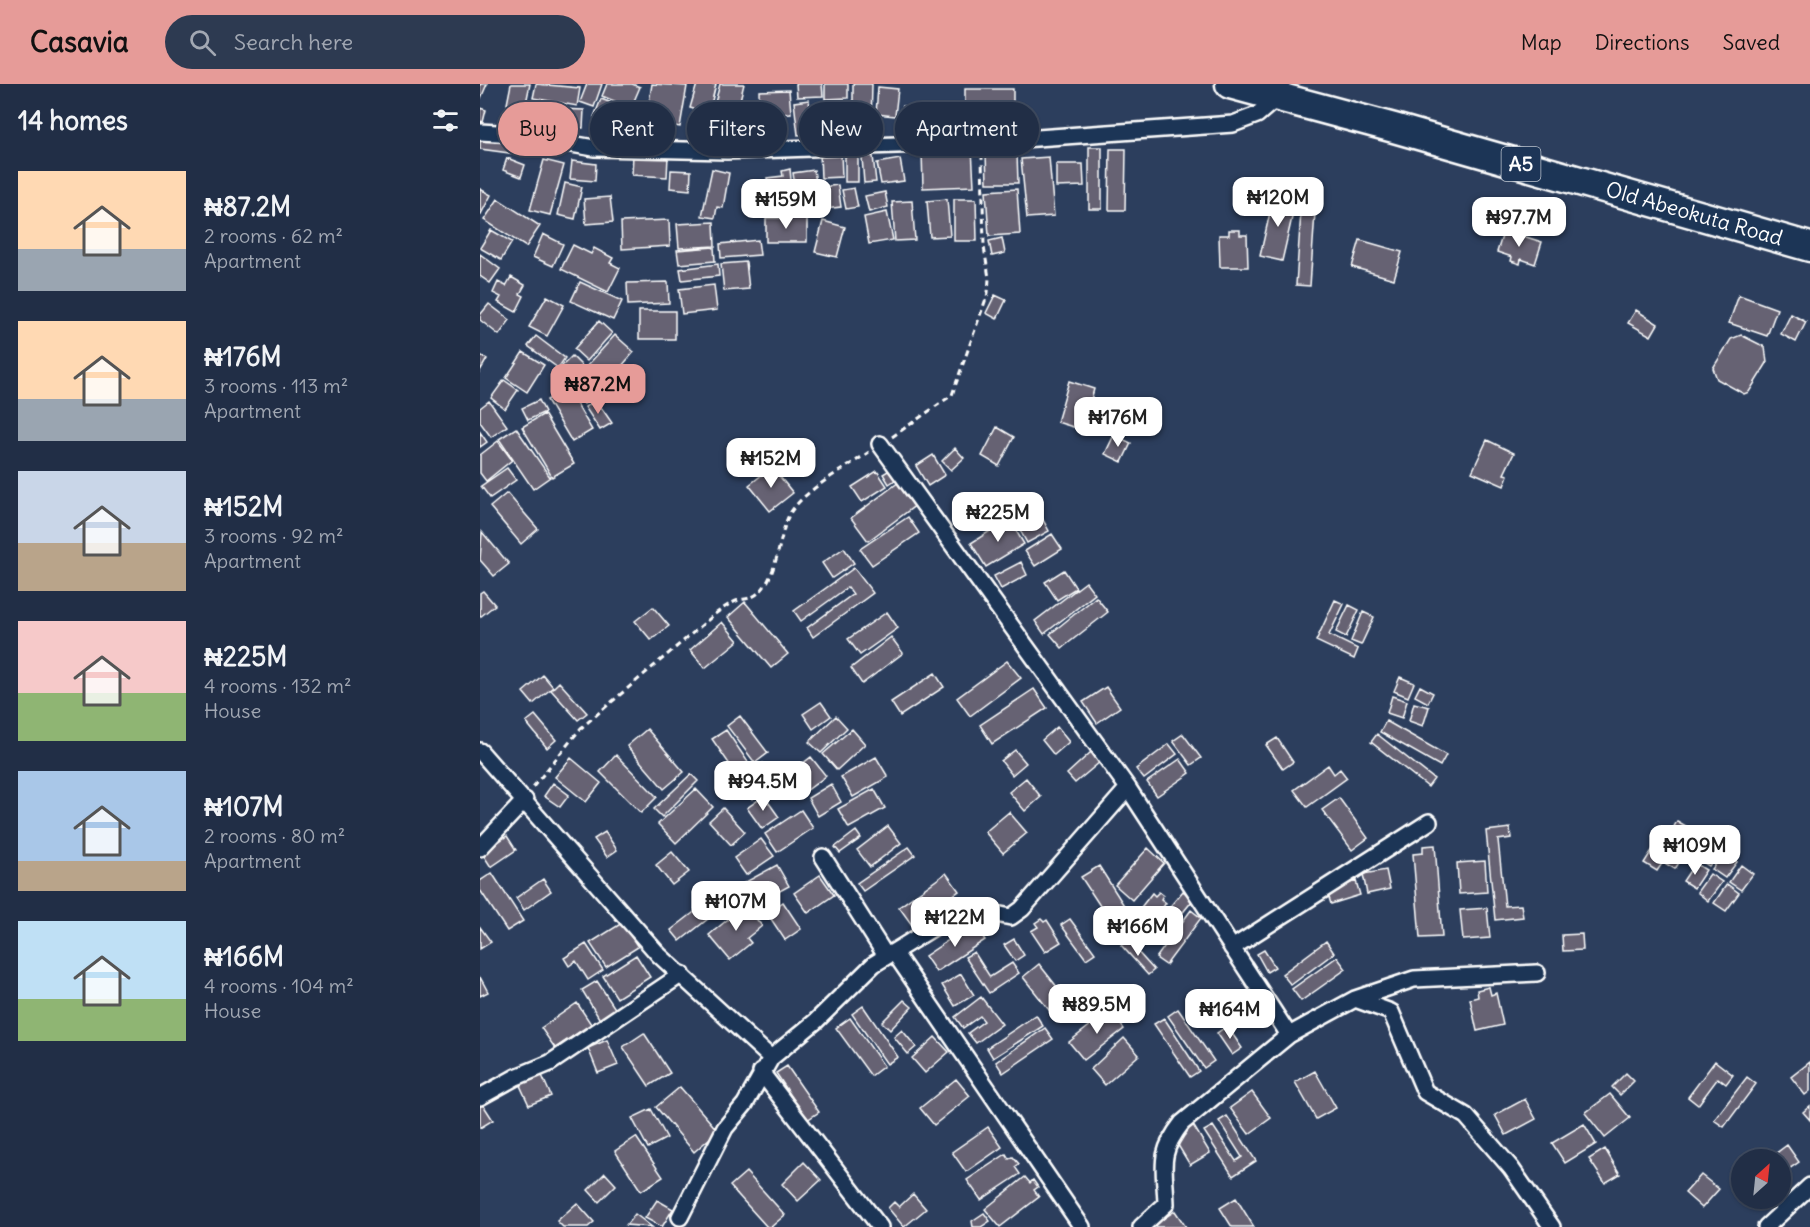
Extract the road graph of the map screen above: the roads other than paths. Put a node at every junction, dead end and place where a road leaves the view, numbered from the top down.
1 (1230, 84) edge
2 (1278, 97) junction
3 (480, 132) edge
4 (1810, 247) edge
5 (880, 444) road end
6 (480, 751) edge
7 (1128, 788) junction
8 (525, 800) junction
9 (1429, 822) dead end
10 (480, 848) edge
11 (823, 857) dead end
12 (1232, 948) junction
13 (890, 954) junction
14 (1537, 973) dead end
15 (682, 974) junction
16 (1355, 999) junction
17 (1289, 1035) junction
18 (771, 1058) junction
19 (761, 1072) junction
20 (480, 1097) edge
21 (1810, 1186) edge
22 (680, 1217) dead end
23 (880, 1227) edge
24 (1082, 1227) edge
25 (1141, 1227) edge
26 (1552, 1227) edge
27 (1766, 1227) edge

1 - 2 highway, Old Abeokuta Road / A5
2 - 3 street
2 - 4 highway, Old Abeokuta Road / A5
5 - 7 street
6 - 8 street
7 - 12 street
7 - 13 street
8 - 10 street
8 - 15 street
9 - 12 street
11 - 13 street
12 - 17 street
13 - 18 street
13 - 24 street
14 - 16 street
15 - 18 street
15 - 20 street
16 - 17 street
16 - 26 street
17 - 25 street
18 - 19 street
19 - 22 street
19 - 23 street
21 - 27 street

